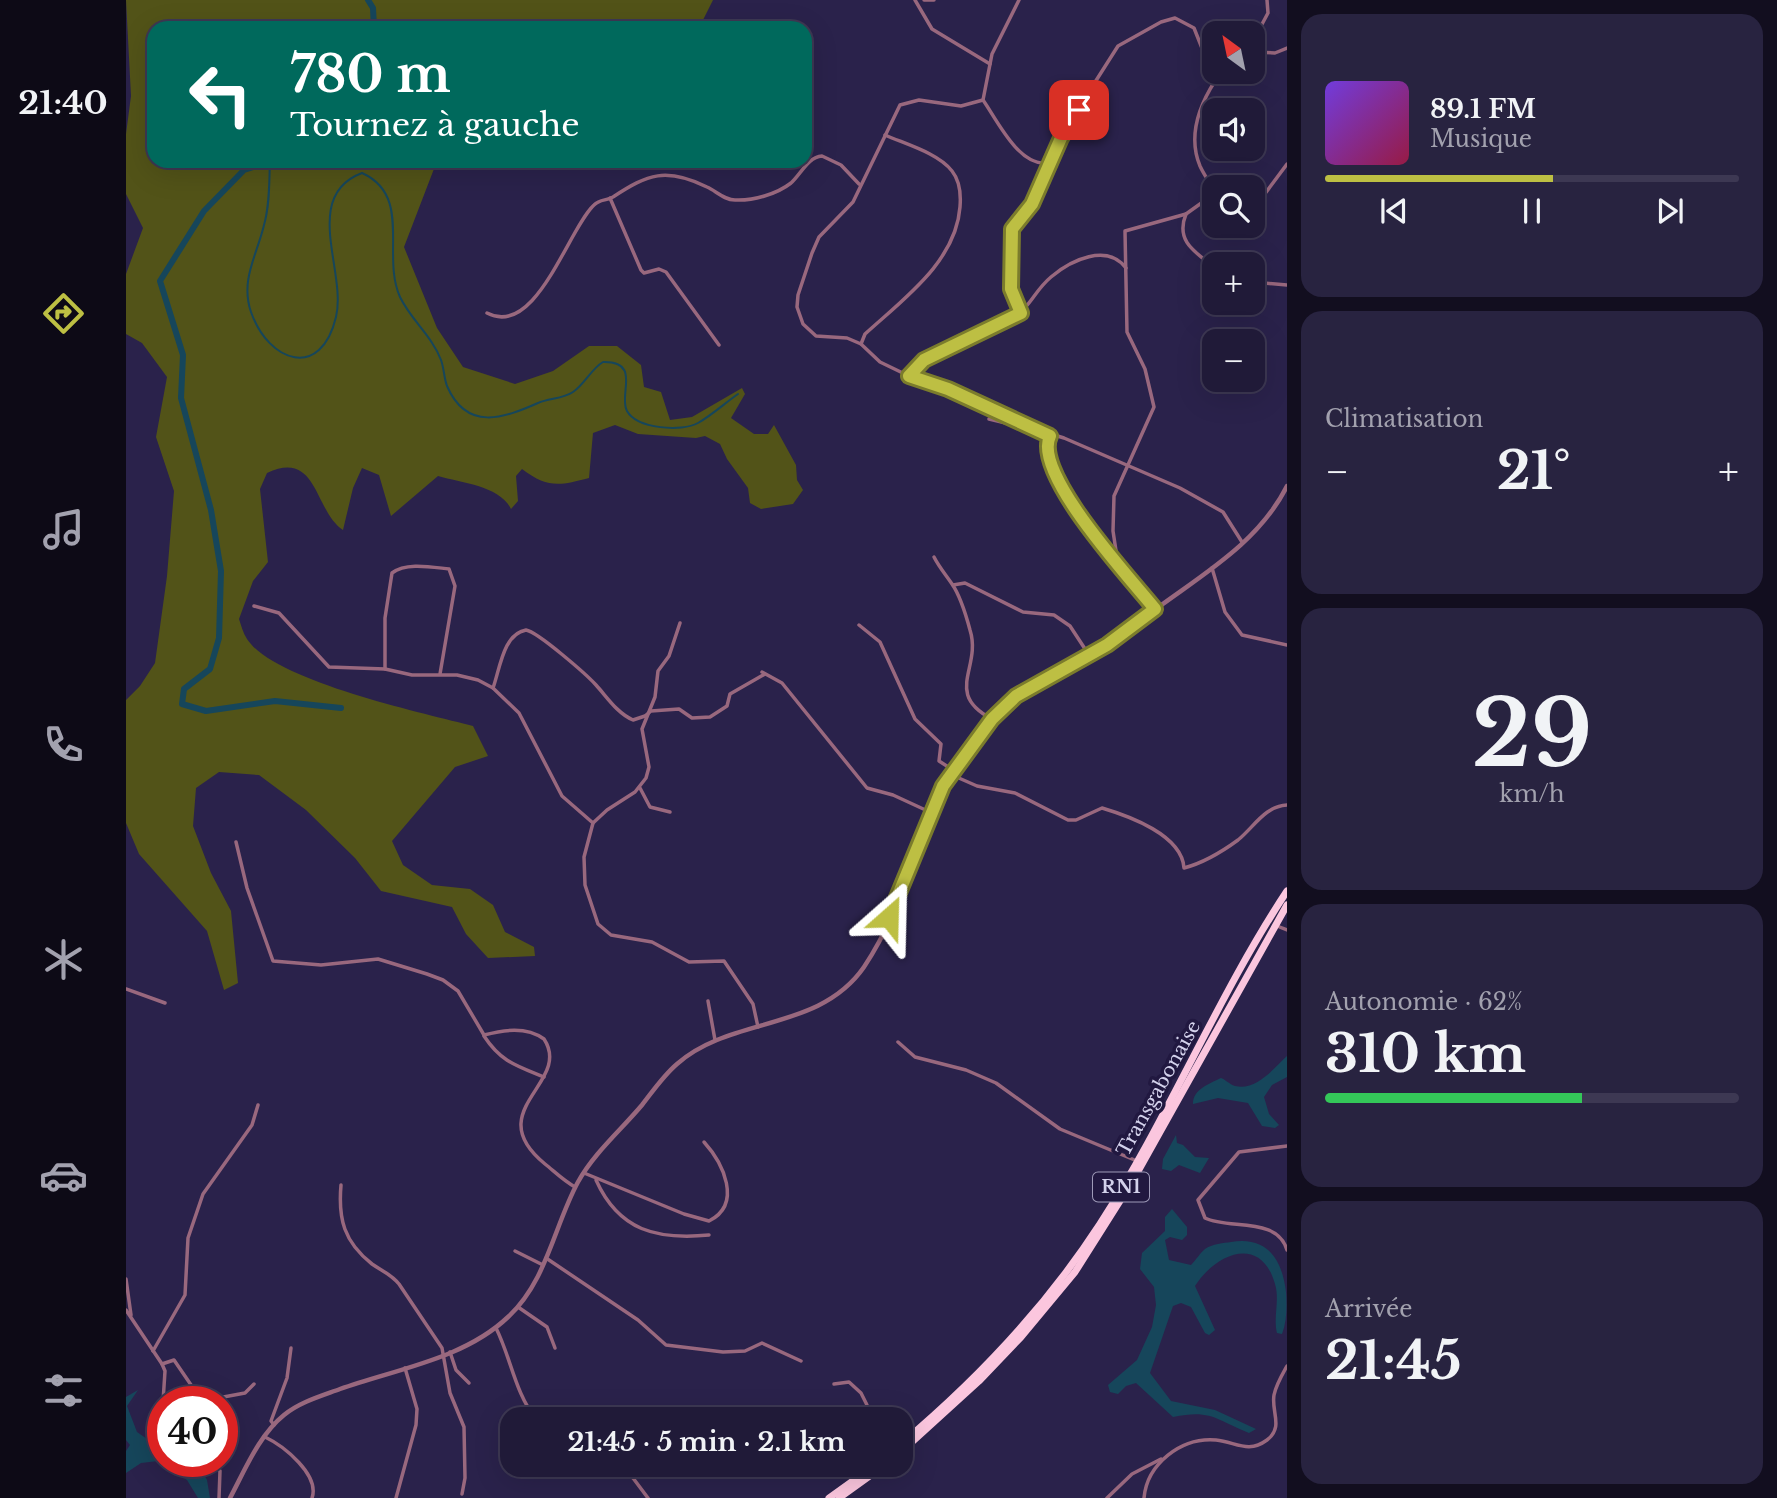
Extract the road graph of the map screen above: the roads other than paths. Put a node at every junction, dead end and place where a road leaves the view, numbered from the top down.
1 (915, 0) edge
2 (924, 0) edge
3 (934, 0) edge
4 (1019, 0) edge
5 (1267, 0) edge
6 (1265, 21) edge
7 (1202, 48) edge
8 (1287, 48) edge
9 (1265, 53) edge
10 (990, 64) junction
11 (1213, 84) edge
12 (983, 100) junction
13 (885, 135) junction
14 (1051, 160) junction
15 (812, 161) edge
16 (1287, 163) edge
17 (805, 168) edge
18 (1205, 175) edge
19 (860, 185) junction
20 (1265, 194) edge
21 (610, 198) junction
22 (1202, 203) edge
23 (1186, 214) junction
24 (1202, 256) edge
25 (1128, 270) junction
26 (1265, 283) edge
27 (1287, 285) edge
28 (487, 313) dead end
29 (1021, 313) junction
30 (861, 344) junction
31 (719, 345) dead end
32 (909, 376) junction
33 (989, 419) dead end
34 (1049, 438) junction
35 (1127, 464) junction
36 (1287, 486) edge
37 (1243, 544) junction
38 (934, 557) dead end
39 (1118, 564) junction
40 (1212, 568) junction
41 (953, 585) junction
42 (254, 606) dead end
43 (1155, 609) junction
44 (680, 623) dead end
45 (859, 625) dead end
46 (1287, 645) edge
47 (1089, 655) junction
48 (385, 669) junction
49 (440, 674) junction
50 (493, 688) junction
51 (651, 711) junction
52 (992, 719) junction
53 (952, 772) junction
54 (640, 788) junction
55 (1287, 805) edge
56 (670, 812) dead end
57 (932, 813) junction
58 (593, 823) junction
59 (236, 842) dead end
60 (1287, 891) edge
61 (1287, 905) edge
62 (1275, 925) junction
63 (1287, 930) edge
64 (126, 989) edge
65 (708, 1001) dead end
66 (165, 1003) dead end
67 (758, 1027) junction
68 (484, 1035) junction
69 (715, 1040) junction
70 (898, 1042) dead end
71 (544, 1077) junction
72 (258, 1105) dead end
73 (704, 1142) dead end
74 (1287, 1146) edge
75 (1139, 1162) junction
76 (584, 1172) junction
77 (596, 1180) junction
78 (341, 1185) dead end
79 (575, 1187) junction
80 (709, 1235) dead end
81 (1287, 1250) edge
82 (515, 1251) dead end
83 (546, 1258) junction
84 (543, 1265) junction
85 (126, 1279) edge
86 (518, 1307) junction
87 (126, 1310) edge
88 (132, 1317) junction
89 (496, 1328) junction
90 (291, 1348) dead end
91 (555, 1348) dead end
92 (153, 1351) junction
93 (450, 1352) junction
94 (443, 1355) junction
95 (802, 1361) dead end
96 (162, 1364) junction
97 (1287, 1366) edge
98 (405, 1368) junction
99 (469, 1383) dead end
100 (254, 1384) dead end
101 (834, 1384) dead end
102 (164, 1386) edge
103 (528, 1407) edge
104 (866, 1407) edge
105 (274, 1425) junction
106 (913, 1433) edge
107 (265, 1437) junction
108 (913, 1441) edge
109 (1168, 1455) junction
110 (220, 1477) edge
111 (631, 1477) edge
112 (860, 1477) edge
113 (868, 1477) edge
114 (462, 1494) dead end
115 (219, 1498) edge
116 (230, 1498) edge
117 (312, 1498) edge
118 (396, 1498) edge
119 (648, 1498) edge
120 (829, 1498) edge
121 (839, 1498) edge
122 (1107, 1498) edge
123 (1144, 1498) edge

1 - 10 street
2 - 3 street
4 - 10 street
5 - 6 street
7 - 14 street
8 - 9 street
10 - 12 street
11 - 18 street
12 - 13 street
12 - 14 street
13 - 19 street
13 - 30 street
14 - 29 street
15 - 19 street
16 - 20 street
17 - 21 street
19 - 30 street
21 - 28 street
21 - 31 street
22 - 23 street
23 - 24 street
23 - 25 street
25 - 29 street
25 - 35 street
26 - 27 street
29 - 32 street
30 - 32 street
32 - 34 street
33 - 34 street
34 - 35 street
34 - 39 street
35 - 37 street
35 - 39 street
36 - 37 street
37 - 40 street
38 - 41 street
39 - 43 street
40 - 43 street
40 - 46 street
41 - 47 street
41 - 52 street
42 - 48 street
43 - 47 street
44 - 51 street
45 - 53 street
47 - 52 street
48 - 49 street
48 - 49 street
49 - 50 street
50 - 51 street
50 - 58 street
51 - 54 street
51 - 57 street
52 - 53 street
53 - 55 street
53 - 57 street
54 - 56 street
54 - 58 street
57 - 67 street
58 - 67 street
59 - 68 street
60 - 75 highway, Transgabonaise / RN1
61 - 62 highway, Transgabonaise / RN1
62 - 63 street
62 - 75 highway, Transgabonaise / RN1
64 - 66 street
65 - 69 street
67 - 69 street
68 - 71 street
68 - 71 street
69 - 76 street
70 - 75 street
71 - 79 street
72 - 92 street
73 - 77 street
74 - 81 street
75 - 106 highway, Transgabonaise / RN1
75 - 108 highway, Transgabonaise / RN1
76 - 77 street
76 - 79 street
77 - 80 street
78 - 94 street
79 - 83 street
82 - 84 street
83 - 84 street
83 - 95 street
84 - 86 street
85 - 88 street
86 - 89 street
86 - 91 street
87 - 88 street
88 - 92 street
89 - 93 street
89 - 103 street
90 - 105 street
92 - 96 street
93 - 94 street
93 - 99 street
94 - 98 street
94 - 114 street
96 - 100 street
96 - 102 street
97 - 109 street
98 - 105 street
98 - 118 street
101 - 104 street
105 - 107 street
107 - 116 street
107 - 117 street
109 - 122 street
109 - 123 street
110 - 115 street
111 - 119 street
112 - 120 highway
113 - 121 highway

